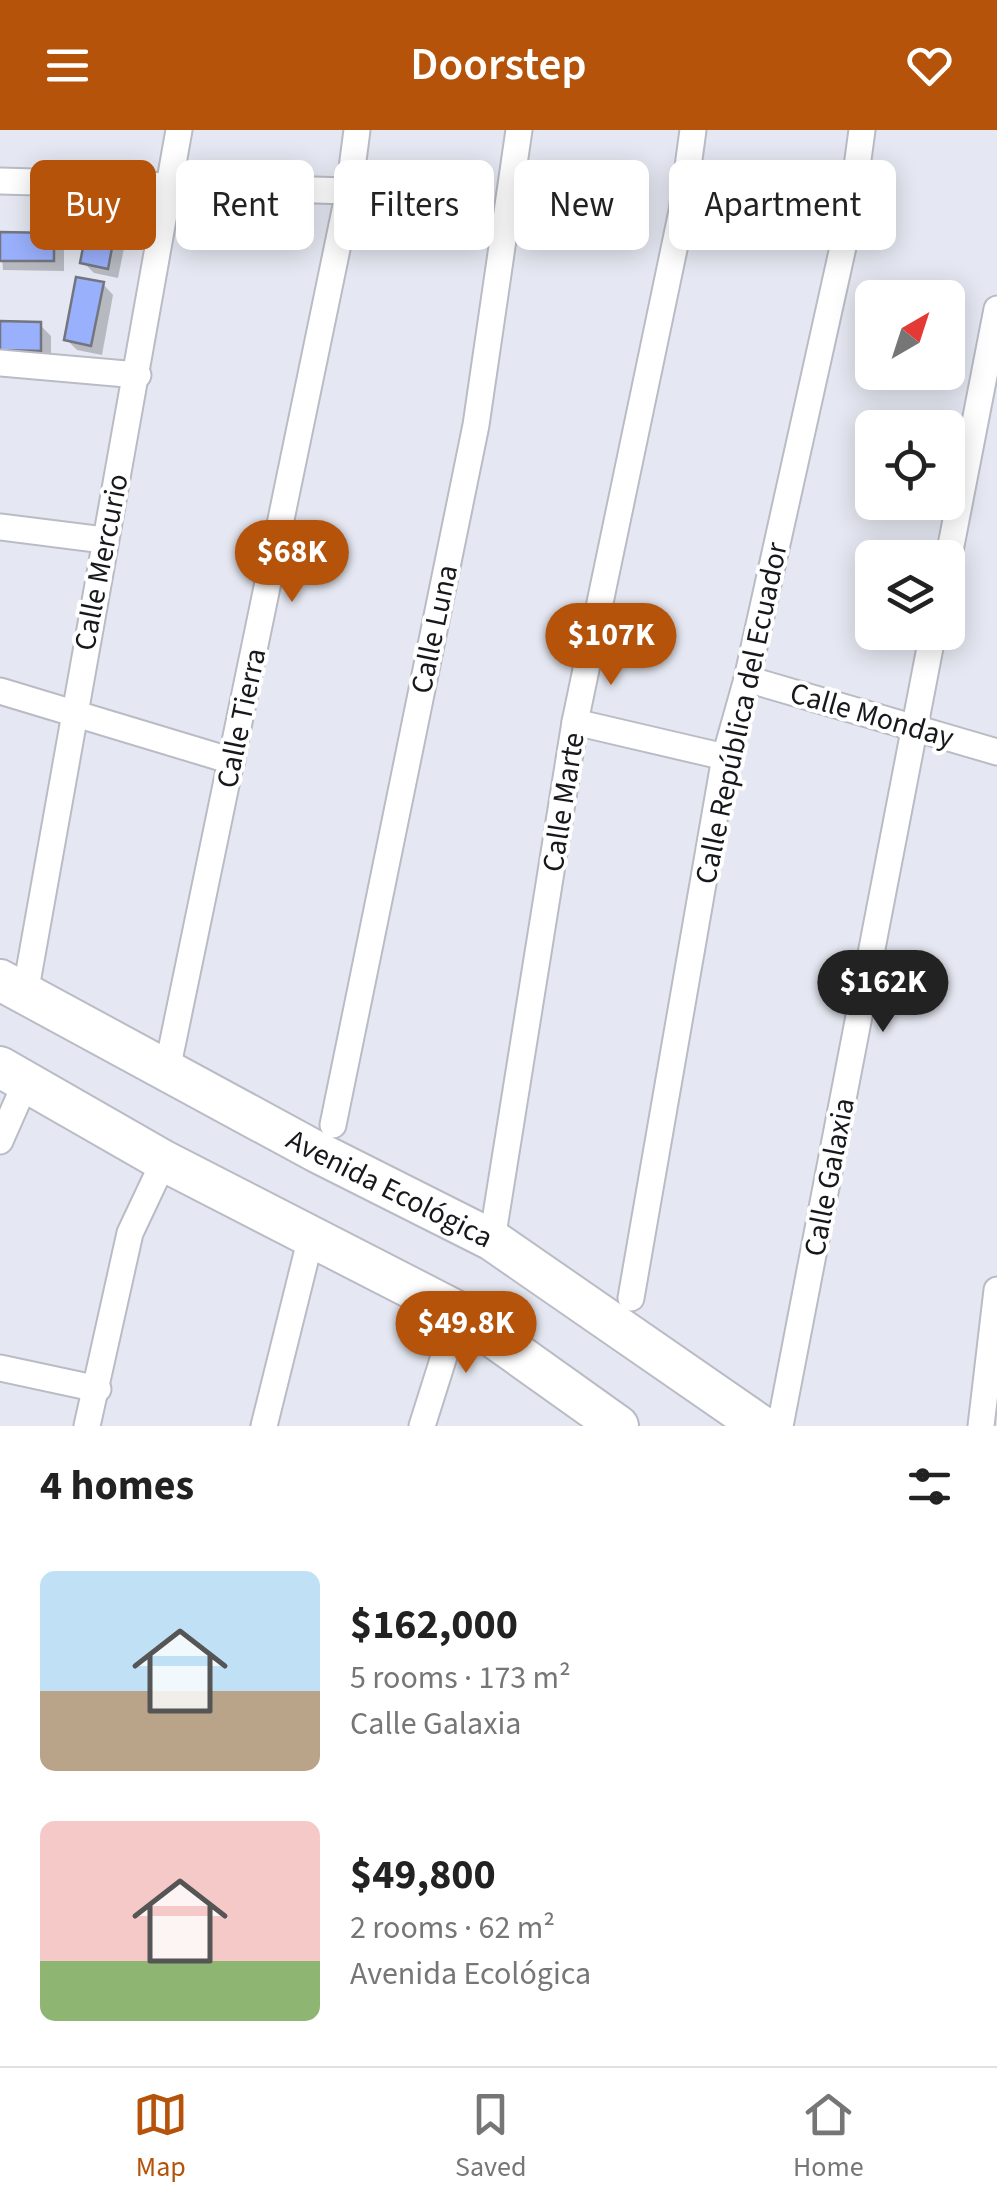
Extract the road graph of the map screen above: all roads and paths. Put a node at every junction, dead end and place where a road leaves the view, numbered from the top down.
1 (178, 130) edge
2 (357, 130) edge
3 (520, 130) edge
4 (693, 130) edge
5 (862, 130) edge
6 (353, 160) edge
7 (0, 181) edge
8 (170, 187) junction
9 (334, 191) edge
10 (337, 250) edge
11 (997, 310) edge
12 (0, 363) edge
13 (138, 375) junction
14 (0, 527) edge
15 (104, 540) junction
16 (952, 540) edge
17 (929, 650) edge
18 (747, 679) junction
19 (0, 691) edge
20 (73, 711) junction
21 (575, 722) junction
22 (913, 728) junction
23 (997, 752) edge
24 (726, 757) junction
25 (232, 761) junction
26 (12, 987) edge
27 (167, 1070) junction
28 (13, 1075) edge
29 (333, 1125) dead end
30 (0, 1141) edge
31 (164, 1161) junction
32 (311, 1237) junction
33 (492, 1240) junction
34 (997, 1290) edge
35 (631, 1298) dead end
36 (458, 1312) junction
37 (0, 1368) edge
38 (98, 1390) junction
39 (606, 1420) edge
40 (86, 1426) edge
41 (264, 1426) edge
42 (422, 1426) edge
43 (761, 1426) edge
44 (780, 1426) edge
45 (981, 1426) edge

1 - 8 street, Calle Mercurio
2 - 6 street, Calle Tierra
3 - 29 street, Calle Luna
4 - 21 street, Calle Marte
5 - 18 street, Calle República del Ecuador
7 - 8 street
8 - 9 street
8 - 13 street, Calle Mercurio
10 - 25 street, Calle Tierra
11 - 16 street
12 - 13 street
13 - 15 street, Calle Mercurio
14 - 15 street
15 - 20 street, Calle Mercurio
17 - 22 street, Calle Galaxia
18 - 22 street, Calle Monday
18 - 24 street, Calle República del Ecuador
19 - 20 street
20 - 25 street
20 - 26 street, Calle Mercurio
21 - 24 street
21 - 33 street, Calle Marte
22 - 23 street, Calle Monday
22 - 44 street, Calle Galaxia
24 - 35 street, Calle República del Ecuador
25 - 27 street, Calle Tierra
26 - 27 main road, Avenida Ecológica
27 - 33 main road, Avenida Ecológica
28 - 30 street
28 - 31 main road
31 - 32 main road
31 - 38 street
32 - 36 main road
32 - 41 street
33 - 43 main road, Avenida Ecológica
34 - 45 street
36 - 39 main road
36 - 42 street
37 - 38 street
38 - 40 street

